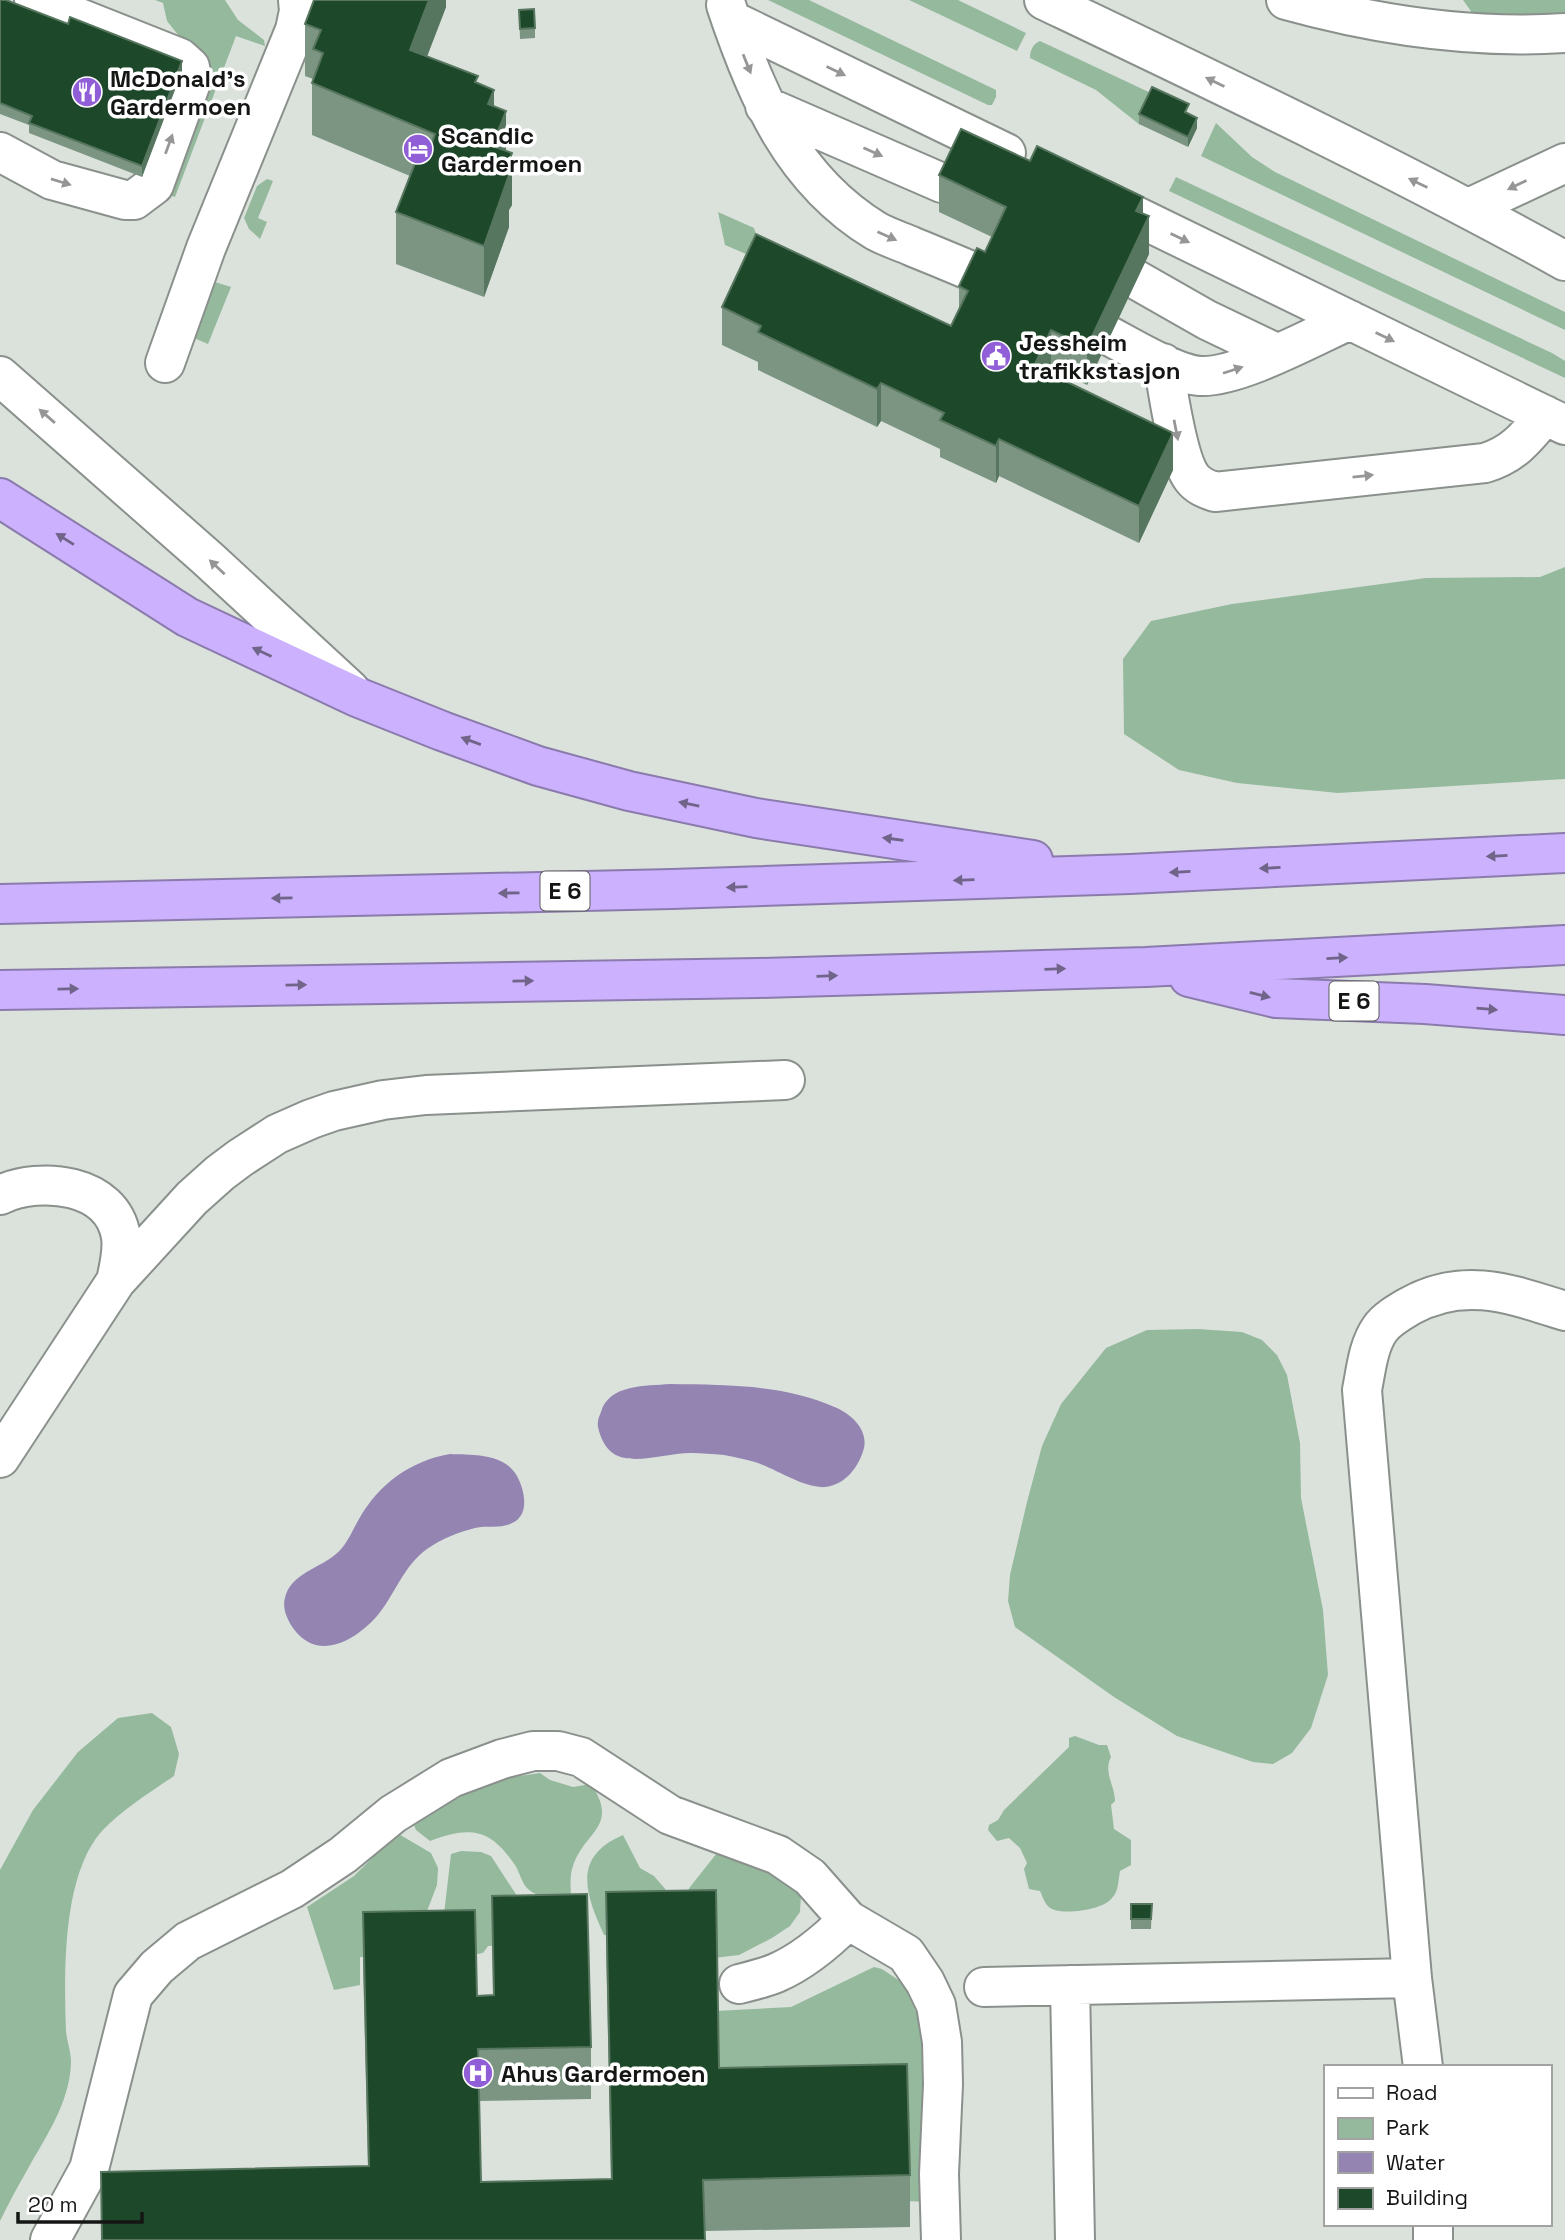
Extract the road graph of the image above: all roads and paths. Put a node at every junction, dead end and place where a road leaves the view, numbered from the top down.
1 (34, 0) edge
2 (298, 0) edge
3 (1044, 0) edge
4 (1286, 0) edge
5 (727, 10) edge
6 (1565, 33) edge
7 (765, 106) junction
8 (0, 152) edge
9 (1565, 163) edge
10 (1037, 168) edge
11 (942, 183) edge
12 (1074, 186) edge
13 (1469, 208) junction
14 (1565, 261) edge
15 (1128, 275) edge
16 (985, 277) edge
17 (1350, 320) junction
18 (1102, 332) edge
19 (1276, 353) junction
20 (165, 363) dead end
21 (1163, 363) junction
22 (0, 376) edge
23 (1555, 420) edge
24 (0, 498) edge
25 (357, 696) junction
26 (1565, 853) edge
27 (1130, 874) junction
28 (0, 904) edge
29 (1565, 945) edge
30 (1146, 967) junction
31 (0, 990) edge
32 (1565, 1015) edge
33 (785, 1080) dead end
34 (0, 1195) edge
35 (116, 1281) junction
36 (1565, 1311) edge
37 (0, 1458) edge
38 (848, 1920) junction
39 (1412, 1978) junction
40 (739, 1984) dead end
41 (1070, 1985) junction
42 (984, 1987) dead end
43 (1423, 2065) edge
44 (50, 2240) edge
45 (941, 2240) edge
46 (1075, 2240) edge

8 -> 1 street
2 - 20 street
13 -> 3 street
4 - 6 street
5 -> 7 street
5 -> 10 street
7 -> 11 street
7 -> 16 street
9 -> 13 street
12 -> 17 street
13 - 14 street
15 - 19 street
17 - 19 street
17 -> 23 street
18 - 21 street
21 -> 19 street
21 -> 23 street
25 -> 22 street
25 -> 24 highway, E 6
27 -> 25 highway, E 6
26 -> 27 highway, E 6
27 -> 28 highway, E 6
30 -> 29 highway, E 6
31 -> 30 highway, E 6
30 -> 32 highway, E 6
33 - 35 street
34 - 35 street
35 - 37 street
36 - 39 street
38 - 40 street
38 - 44 street
38 - 45 street
39 - 41 street
39 - 43 street
41 - 42 street
41 - 46 street

